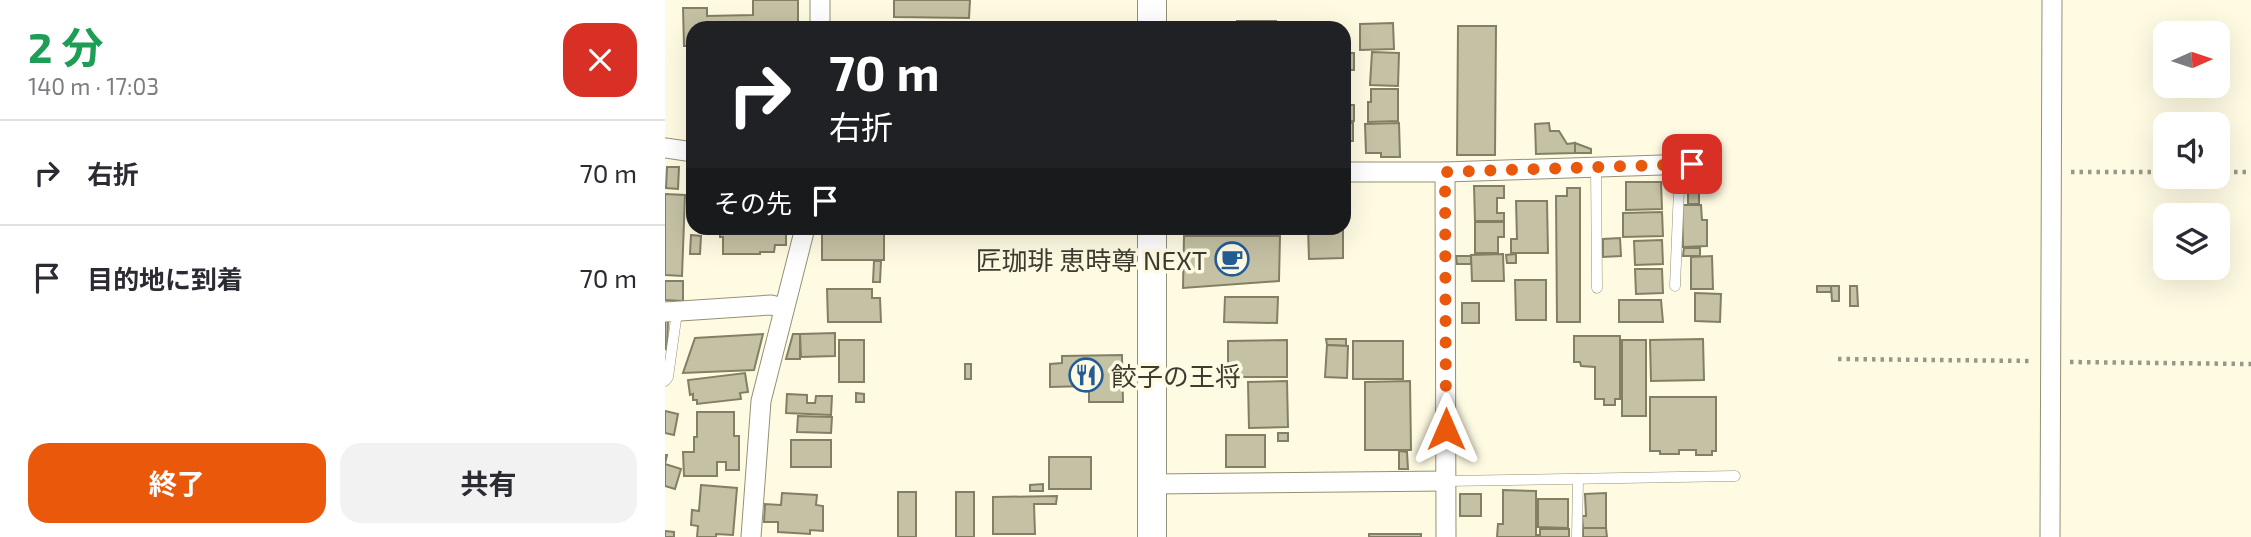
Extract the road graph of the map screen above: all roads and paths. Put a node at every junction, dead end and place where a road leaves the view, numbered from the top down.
1 (820, 0) edge
2 (1152, 0) edge
3 (2052, 0) edge
4 (820, 21) edge
5 (1152, 21) edge
6 (665, 148) edge
7 (686, 151) edge
8 (1686, 164) joint
9 (1596, 167) junction
10 (1351, 172) edge
11 (1445, 172) junction
12 (2153, 172) edge
13 (2230, 172) edge
14 (2251, 172) edge
15 (2051, 173) junction
16 (803, 235) edge
17 (1152, 235) edge
18 (1675, 286) dead end
19 (1597, 288) dead end
20 (784, 308) junction
21 (671, 312) edge
22 (1838, 359) dead end
23 (2050, 361) junction
24 (2251, 364) edge
25 (665, 381) edge
26 (1735, 476) dead end
27 (1578, 479) junction
28 (1447, 481) junction
29 (1152, 484) junction
30 (751, 537) edge
31 (1152, 537) edge
32 (1446, 537) edge
33 (1577, 537) edge
34 (2050, 537) edge

1 - 4 street
2 - 5 main road
3 - 15 street
6 - 7 street
8 - 9 street
8 - 18 lane
9 - 11 street
9 - 19 lane
10 - 11 street
11 - 28 street
12 - 15 path
13 - 14 path
15 - 23 street
16 - 20 street
17 - 29 main road
20 - 21 street
20 - 30 street
21 - 25 lane
22 - 23 path
23 - 24 path
23 - 34 street
26 - 27 lane
27 - 28 lane
27 - 33 lane
28 - 29 street
28 - 32 street
29 - 31 main road

